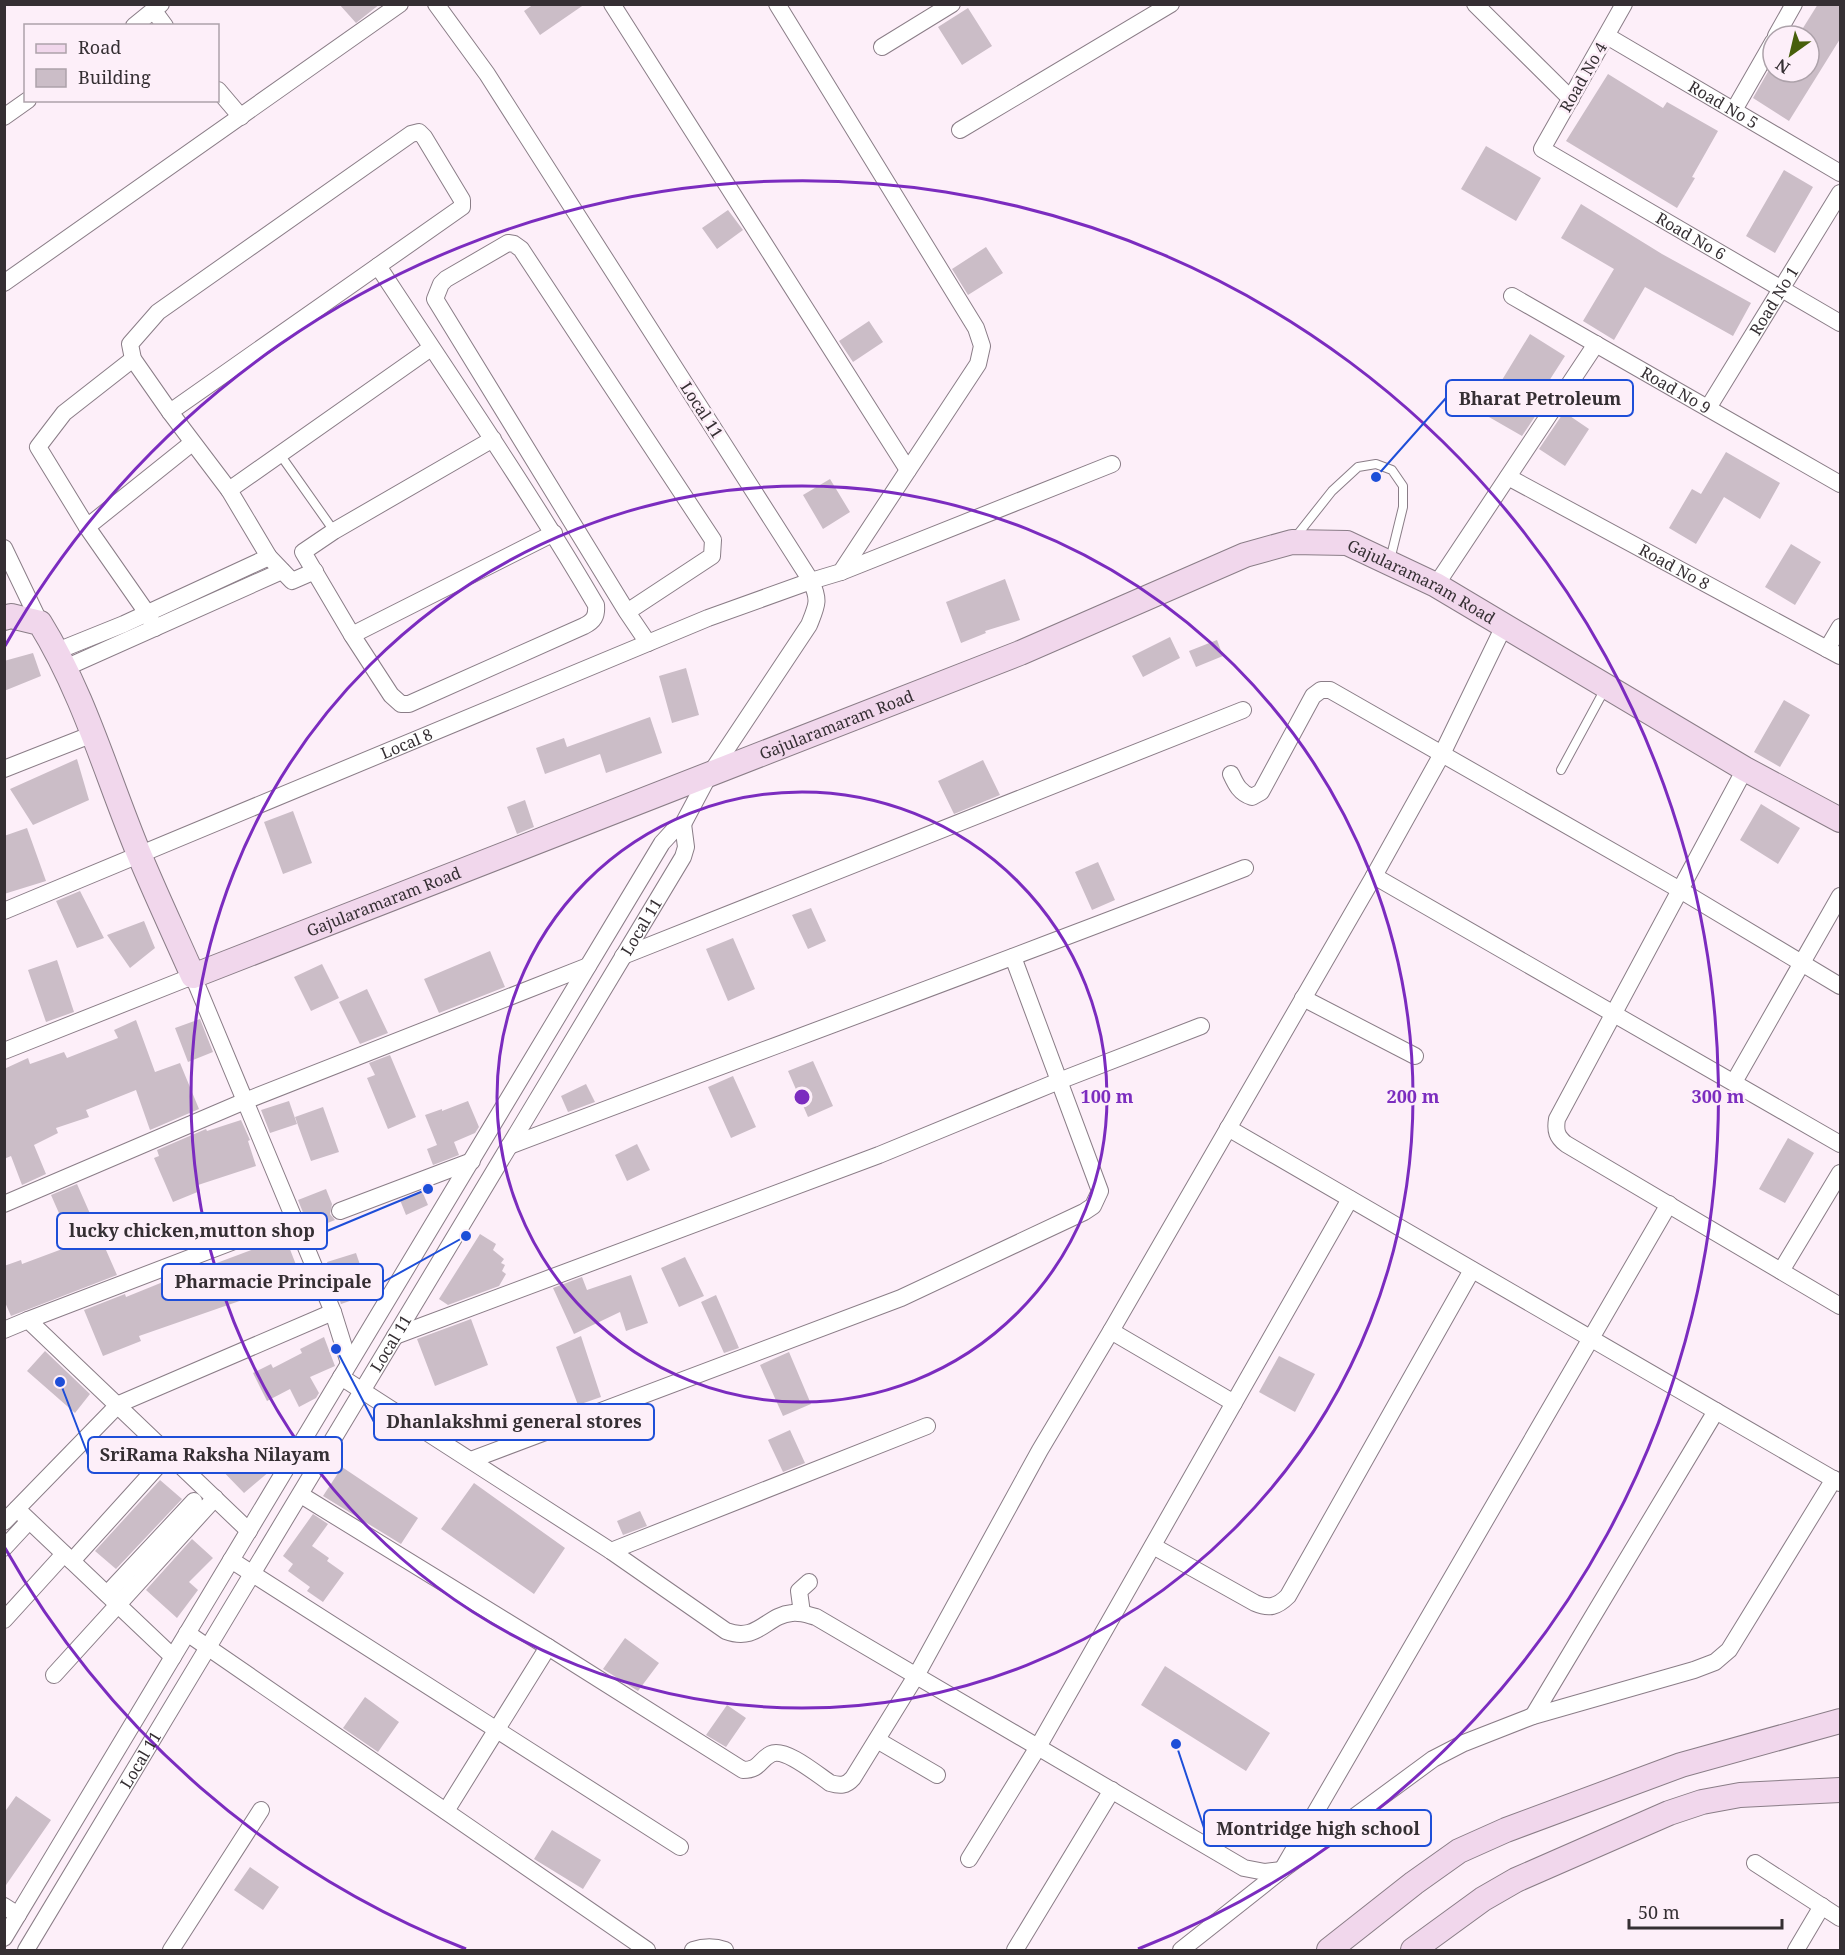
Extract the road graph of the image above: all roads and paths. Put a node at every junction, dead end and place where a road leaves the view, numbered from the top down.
1 (400, 4) edge
2 (436, 4) edge
3 (612, 4) edge
4 (777, 4) edge
5 (952, 4) edge
6 (1171, 4) edge
7 (1475, 4) edge
8 (1624, 4) edge
9 (1794, 4) edge
10 (158, 8) edge
11 (137, 24) edge
12 (164, 24) edge
13 (1783, 24) edge
14 (1607, 36) junction
15 (882, 47) dead end
16 (1761, 63) edge
17 (219, 91) edge
18 (1571, 99) junction
19 (25, 102) edge
20 (1734, 110) junction
21 (4, 117) edge
22 (241, 117) junction
23 (960, 130) dead end
24 (1542, 149) joint
25 (1840, 173) edge
26 (1840, 193) edge
27 (378, 266) junction
28 (4, 283) edge
29 (1781, 289) junction
30 (1512, 296) dead end
31 (1840, 324) edge
32 (1596, 344) junction
33 (431, 348) junction
34 (133, 359) junction
35 (1708, 408) junction
36 (170, 412) junction
37 (493, 439) junction
38 (192, 442) junction
39 (279, 453) junction
40 (1112, 464) dead end
41 (908, 470) junction
42 (1508, 477) junction
43 (1840, 484) edge
44 (229, 490) junction
45 (87, 528) junction
46 (334, 531) junction
47 (554, 533) junction
48 (1292, 542) junction
49 (4, 548) edge
50 (269, 557) junction
51 (1389, 563) junction
52 (282, 571) junction
53 (315, 571) junction
54 (841, 572) junction
55 (811, 581) junction
56 (1436, 585) junction
57 (627, 612) junction
58 (147, 613) junction
59 (4, 618) edge
60 (40, 623) junction
61 (1504, 626) junction
62 (1840, 627) edge
63 (155, 628) junction
64 (352, 635) junction
65 (648, 643) junction
66 (1834, 652) edge
67 (61, 660) junction
68 (1606, 687) junction
69 (1243, 710) dead end
70 (93, 734) junction
71 (1442, 754) junction
72 (4, 769) edge
73 (1745, 769) junction
74 (1561, 770) dead end
75 (1231, 774) dead end
76 (708, 777) junction
77 (1840, 820) edge
78 (683, 824) junction
79 (139, 854) junction
80 (1245, 868) dead end
81 (1374, 876) junction
82 (1680, 890) junction
83 (1840, 896) edge
84 (4, 911) edge
85 (623, 956) junction
86 (1013, 957) junction
87 (1801, 964) junction
88 (588, 966) junction
89 (193, 976) junction
90 (1840, 986) edge
91 (1304, 998) junction
92 (566, 1002) junction
93 (1612, 1013) junction
94 (588, 1014) junction
95 (1201, 1026) dead end
96 (4, 1051) edge
97 (1414, 1056) dead end
98 (1059, 1081) junction
99 (1734, 1082) junction
100 (245, 1101) junction
101 (1228, 1128) junction
102 (1840, 1144) edge
103 (509, 1146) junction
104 (472, 1161) junction
105 (1840, 1173) edge
106 (448, 1198) junction
107 (1350, 1199) junction
108 (4, 1204) edge
109 (1669, 1204) junction
110 (470, 1210) junction
111 (340, 1211) dead end
112 (294, 1218) junction
113 (1472, 1270) junction
114 (1781, 1271) junction
115 (1840, 1306) edge
116 (333, 1312) junction
117 (28, 1320) junction
118 (4, 1330) edge
119 (1111, 1330) junction
120 (395, 1336) junction
121 (1591, 1338) junction
122 (345, 1370) junction
123 (362, 1391) junction
124 (1234, 1403) junction
125 (118, 1404) junction
126 (1716, 1411) junction
127 (927, 1426) dead end
128 (471, 1460) junction
129 (157, 1467) dead end
130 (1837, 1481) edge
131 (301, 1495) junction
132 (215, 1498) junction
133 (194, 1501) dead end
134 (17, 1509) junction
135 (29, 1521) junction
136 (4, 1522) edge
137 (249, 1531) junction
138 (1153, 1546) junction
139 (4, 1548) edge
140 (610, 1551) junction
141 (68, 1558) junction
142 (231, 1560) junction
143 (253, 1573) junction
144 (809, 1582) dead end
145 (112, 1599) junction
146 (802, 1613) junction
147 (4, 1620) edge
148 (187, 1633) junction
149 (548, 1647) junction
150 (208, 1648) junction
151 (173, 1657) junction
152 (54, 1675) dead end
153 (916, 1676) junction
154 (1533, 1716) junction
155 (1840, 1721) edge
156 (496, 1730) junction
157 (877, 1740) junction
158 (122, 1742) junction
159 (1038, 1747) junction
160 (144, 1754) junction
161 (937, 1775) dead end
162 (1112, 1790) junction
163 (1840, 1790) edge
164 (261, 1810) dead end
165 (446, 1810) junction
166 (680, 1847) dead end
167 (969, 1859) dead end
168 (1755, 1863) dead end
169 (1282, 1870) junction
170 (1822, 1906) junction
171 (11, 1911) edge
172 (1840, 1918) edge
173 (4, 1938) edge
174 (26, 1950) edge
175 (171, 1950) edge
176 (647, 1950) edge
177 (693, 1950) edge
178 (725, 1950) edge
179 (1015, 1950) edge
180 (1181, 1950) edge
181 (1329, 1950) edge
182 (1413, 1950) edge
183 (1796, 1950) edge

1 - 22 street
2 - 55 street, Local 11
3 - 41 street
4 - 41 street
5 - 15 street
6 - 23 street
7 - 18 street
8 - 14 street, Road No 4
9 - 13 street
10 - 11 street
10 - 12 street
14 - 18 street, Road No 4
14 - 20 street, Road No 5
16 - 20 street
17 - 22 street
18 - 24 street, Road No 4
19 - 21 street
20 - 25 street, Road No 5
22 - 28 street
24 - 29 street, Road No 6
26 - 29 street, Road No 1
27 - 33 street
27 - 34 street
27 - 36 street
29 - 31 street, Road No 6
29 - 35 street, Road No 1
30 - 32 street, Road No 9
32 - 35 street, Road No 9
32 - 42 street
33 - 37 street
33 - 39 street
34 - 36 street
34 - 45 street
35 - 43 street, Road No 9
36 - 38 street
37 - 46 street
37 - 47 street
38 - 44 street
38 - 45 street
39 - 44 street
39 - 46 lane
40 - 54 street, Local 8
41 - 54 street
42 - 56 street
42 - 66 street, Road No 8
44 - 50 street
45 - 58 street
46 - 53 street
47 - 64 street
47 - 64 street
48 - 51 main road, Gajularamaram Road
48 - 51 lane
48 - 76 main road, Gajularamaram Road
49 - 60 street
50 - 52 street
50 - 58 street
51 - 56 main road, Gajularamaram Road
52 - 53 street
52 - 63 street
53 - 64 street
54 - 55 street, Local 8
55 - 65 street, Local 8
55 - 76 street, Local 11
56 - 61 main road, Gajularamaram Road
57 - 57 street
57 - 65 street
58 - 63 street
58 - 67 street
59 - 60 main road
60 - 67 main road
61 - 68 main road, Gajularamaram Road
61 - 71 street
62 - 66 street
63 - 67 street
65 - 79 street, Local 8
67 - 70 main road
68 - 73 main road, Gajularamaram Road
68 - 74 lane
69 - 85 street
70 - 72 street
70 - 79 main road
71 - 75 street
71 - 81 street
71 - 82 street
73 - 77 main road, Gajularamaram Road
73 - 82 street
76 - 78 street, Local 11
76 - 89 main road, Gajularamaram Road
78 - 85 street, Local 11
78 - 88 street, Local 11
79 - 84 street, Local 8
79 - 89 main road
80 - 86 street
81 - 91 street
81 - 93 street
82 - 87 street
82 - 93 street
83 - 87 street
85 - 94 street, Local 11
86 - 98 street
86 - 103 street
87 - 90 street
87 - 99 street
88 - 92 street, Local 11
88 - 100 street
89 - 96 street
89 - 100 street
91 - 97 street
91 - 101 street
92 - 94 street
92 - 104 street, Local 11
93 - 99 street
93 - 109 street
94 - 103 street, Local 11
95 - 98 street
98 - 120 street
98 - 128 street
99 - 102 street
100 - 108 street
100 - 112 street
101 - 107 street
101 - 119 street
103 - 110 street, Local 11
104 - 106 street, Local 11
104 - 111 street
105 - 114 street
106 - 110 street
106 - 122 street, Local 11
107 - 113 street
107 - 124 street
109 - 114 street
109 - 121 street
110 - 120 street, Local 11
112 - 116 street
112 - 117 street
113 - 121 street
113 - 138 street
114 - 115 street
116 - 122 street
116 - 125 street
117 - 118 street
117 - 125 street
119 - 124 street
119 - 153 street
120 - 123 street, Local 11
121 - 126 street
121 - 169 street
122 - 123 street
122 - 137 street, Local 11
123 - 128 street
123 - 131 street, Local 11
124 - 138 street
125 - 132 street
125 - 134 street
126 - 130 street
126 - 154 street
127 - 140 street
128 - 140 street
129 - 141 street
130 - 154 street
131 - 143 street, Local 11
131 - 149 street
132 - 137 street
132 - 145 street
133 - 145 street
134 - 135 street
134 - 136 street
135 - 139 street
135 - 141 street
137 - 142 street, Local 11
138 - 159 street
140 - 146 street
141 - 145 street
141 - 147 street
142 - 143 street
142 - 148 street, Local 11
143 - 150 street, Local 11
143 - 156 street
144 - 146 street
145 - 151 street
145 - 152 street
146 - 153 street
148 - 150 street
148 - 151 street, Local 11
149 - 156 street
149 - 157 street
150 - 160 street, Local 11
150 - 165 street
151 - 158 street, Local 11
153 - 157 street
153 - 159 street
154 - 169 street
155 - 181 main road
156 - 165 street
156 - 166 street
157 - 161 street
158 - 160 street
158 - 171 street, Local 11
159 - 162 street
159 - 167 street
160 - 174 street, Local 11
162 - 169 street
162 - 179 street
163 - 182 main road
164 - 175 street
165 - 176 street
168 - 170 street
169 - 180 street
170 - 172 street
170 - 183 street
171 - 173 street, Local 11
177 - 178 street

